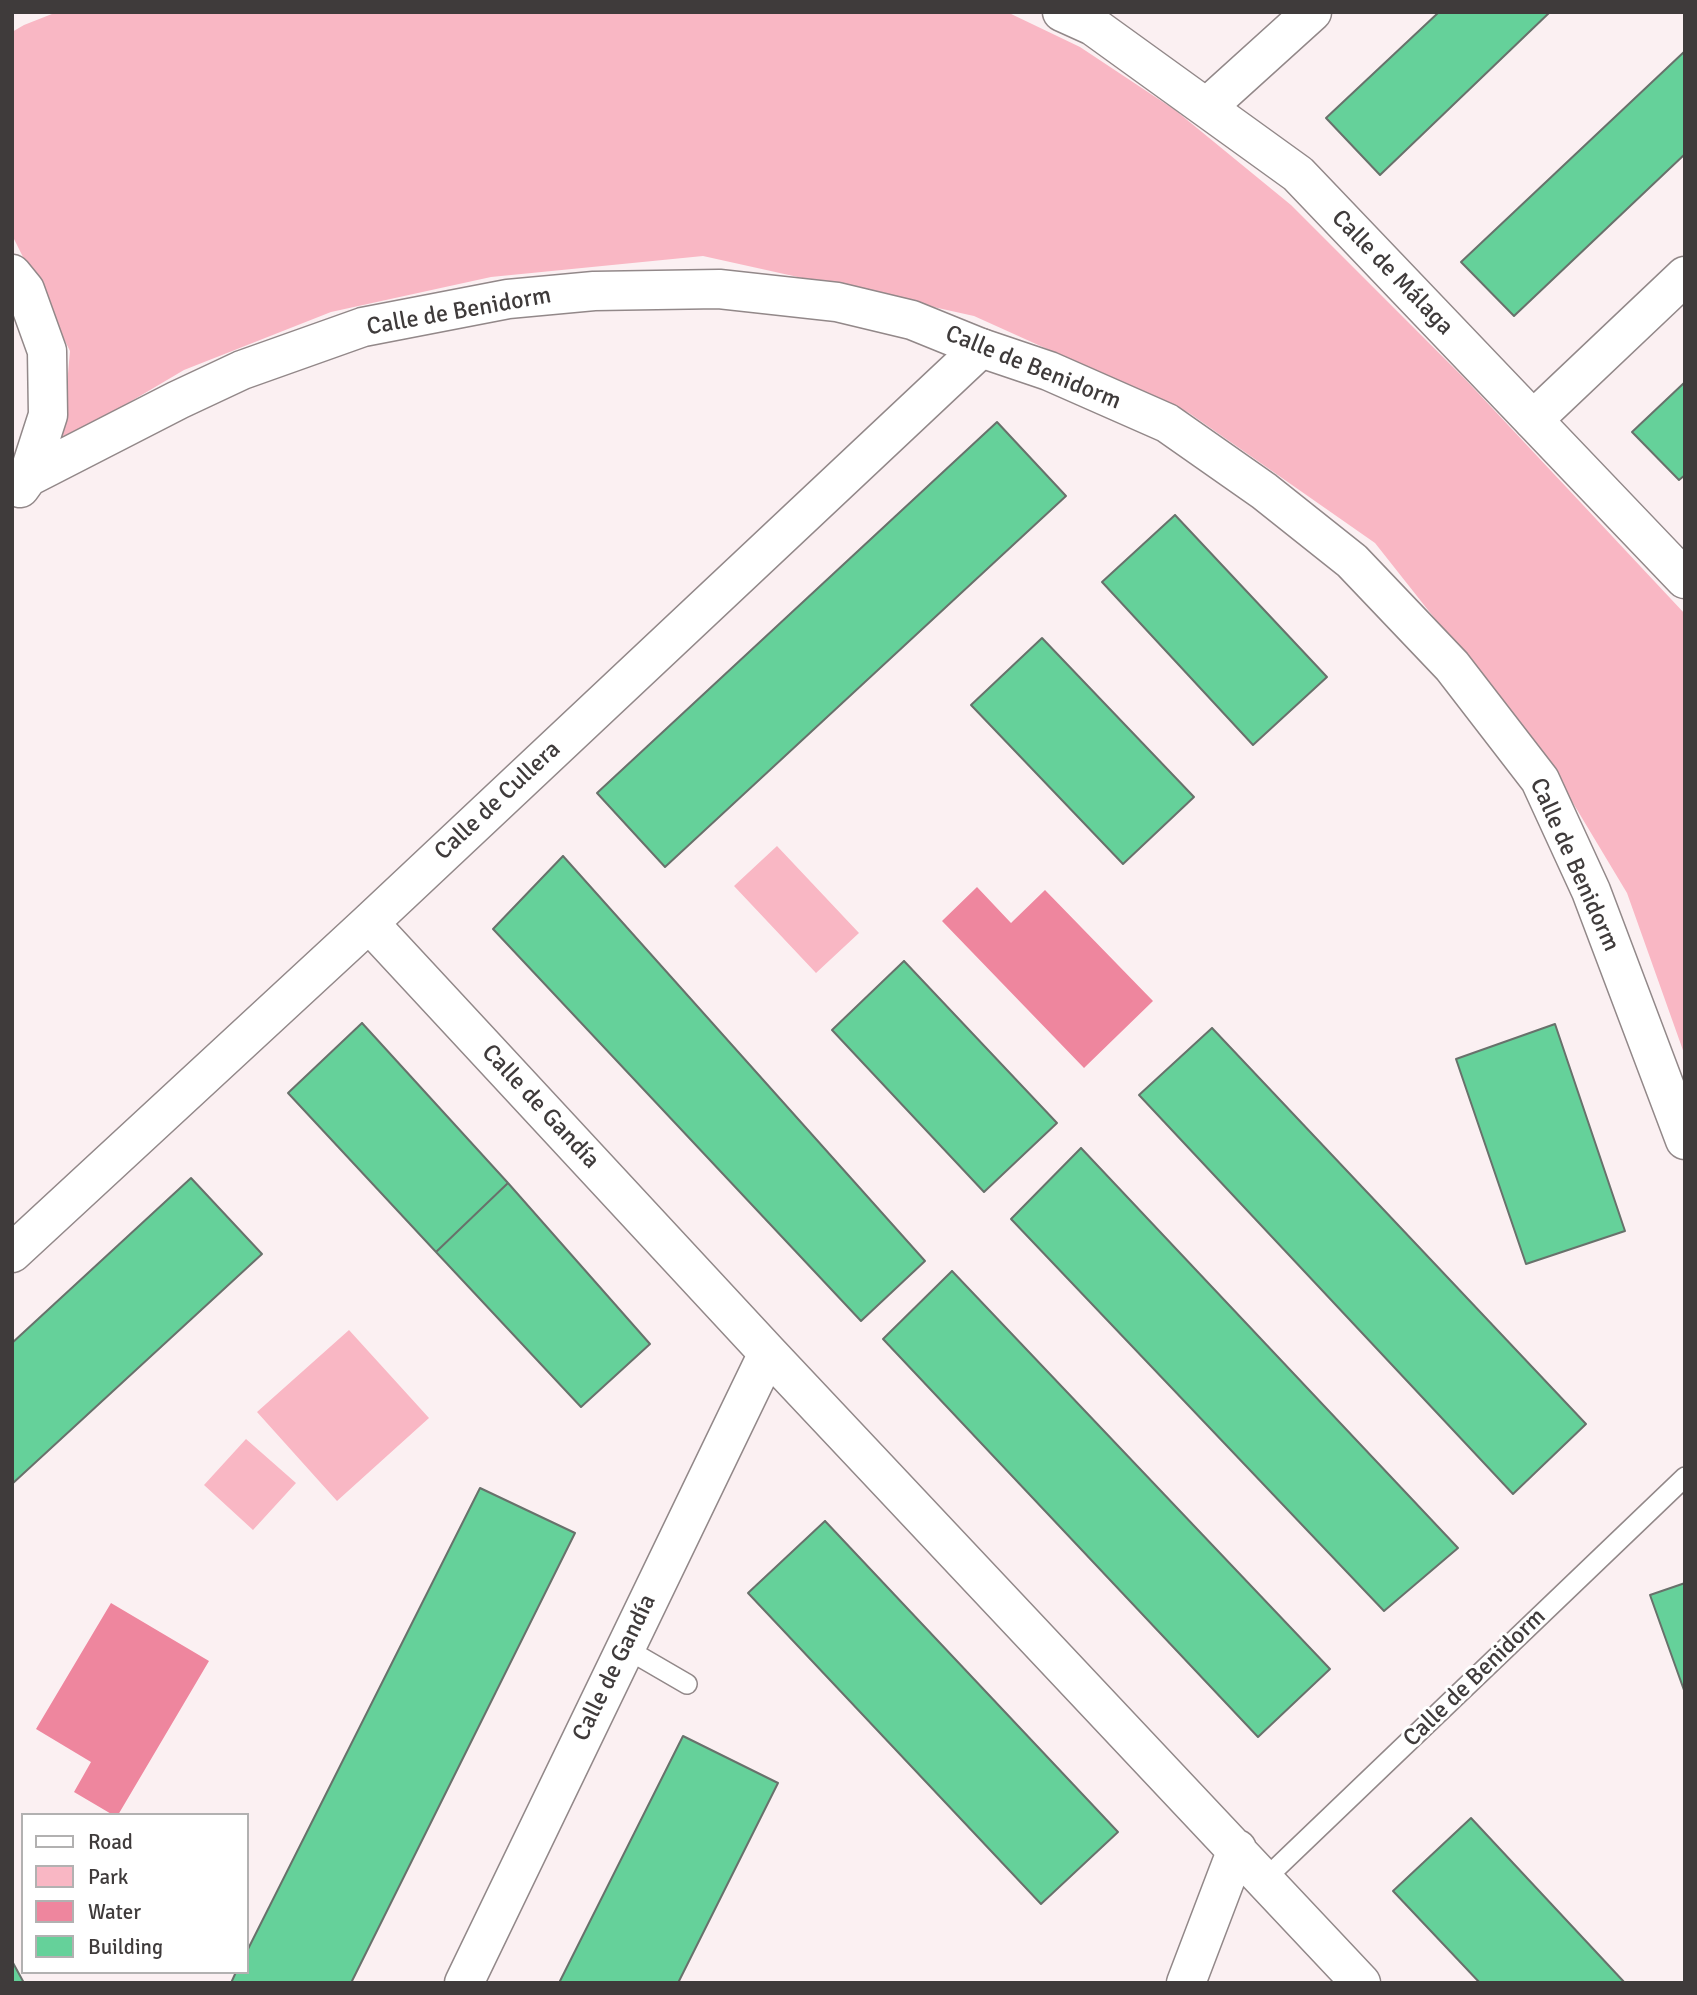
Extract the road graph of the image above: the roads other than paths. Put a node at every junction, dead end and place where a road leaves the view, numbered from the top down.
1 (1062, 12) edge
2 (1312, 12) edge
3 (1208, 107) junction
4 (12, 274) edge
5 (1685, 276) edge
6 (981, 348) junction
7 (1533, 420) junction
8 (20, 487) edge
9 (1685, 579) edge
10 (369, 923) junction
11 (1685, 1140) edge
12 (12, 1253) edge
13 (768, 1353) junction
14 (1685, 1477) edge
15 (625, 1648) junction
16 (687, 1684) dead end
17 (1237, 1849) junction
18 (1265, 1879) junction
19 (464, 1983) edge
20 (1186, 1983) edge
21 (1361, 1983) edge

1 - 3 street, Calle de Málaga
2 - 3 street
3 - 7 street, Calle de Málaga
4 - 8 street
5 - 7 street
6 - 8 street, Calle de Benidorm
6 - 10 street, Calle de Cullera
6 - 11 street, Calle de Benidorm
7 - 9 street, Calle de Málaga
10 - 12 street, Calle de Cullera
10 - 13 street, Calle de Gandía
13 - 15 street, Calle de Gandía
13 - 17 street, Calle de Gandía
14 - 18 lane, Calle de Benidorm
15 - 16 lane
15 - 19 street, Calle de Gandía
17 - 18 street, Calle de Gandía
17 - 20 street
18 - 21 street, Calle de Gandía

